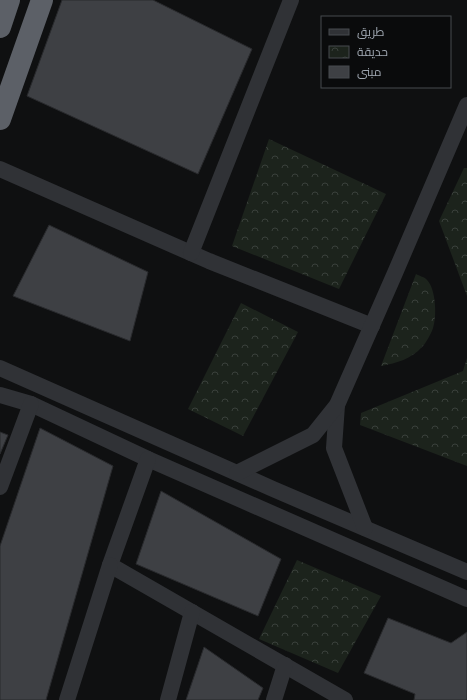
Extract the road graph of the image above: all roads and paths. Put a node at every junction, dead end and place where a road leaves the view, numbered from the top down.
1 (9, 0) edge
2 (42, 0) edge
3 (291, 0) edge
4 (0, 27) edge
5 (467, 105) edge
6 (0, 119) edge
7 (0, 168) edge
8 (191, 253) junction
9 (372, 326) junction
10 (0, 368) edge
11 (0, 371) edge
12 (26, 380) junction
13 (0, 394) edge
14 (31, 404) junction
15 (337, 405) junction
16 (148, 459) junction
17 (237, 474) junction
18 (0, 487) edge
19 (364, 528) junction
20 (110, 565) junction
21 (467, 572) edge
22 (467, 599) edge
23 (192, 612) junction
24 (285, 665) junction
25 (66, 700) edge
26 (168, 700) edge
27 (274, 700) edge
28 (345, 700) edge

1 - 4 highway
2 - 6 highway
3 - 8 street
5 - 9 street
7 - 8 street
8 - 9 street
9 - 15 street
10 - 12 street
11 - 12 street
12 - 17 street
13 - 14 street
14 - 16 street
14 - 18 street
15 - 17 street
15 - 19 street
16 - 20 street
16 - 22 street
17 - 19 street
19 - 21 street
20 - 23 street
20 - 25 street
23 - 24 street
23 - 26 street
24 - 27 street
24 - 28 street

